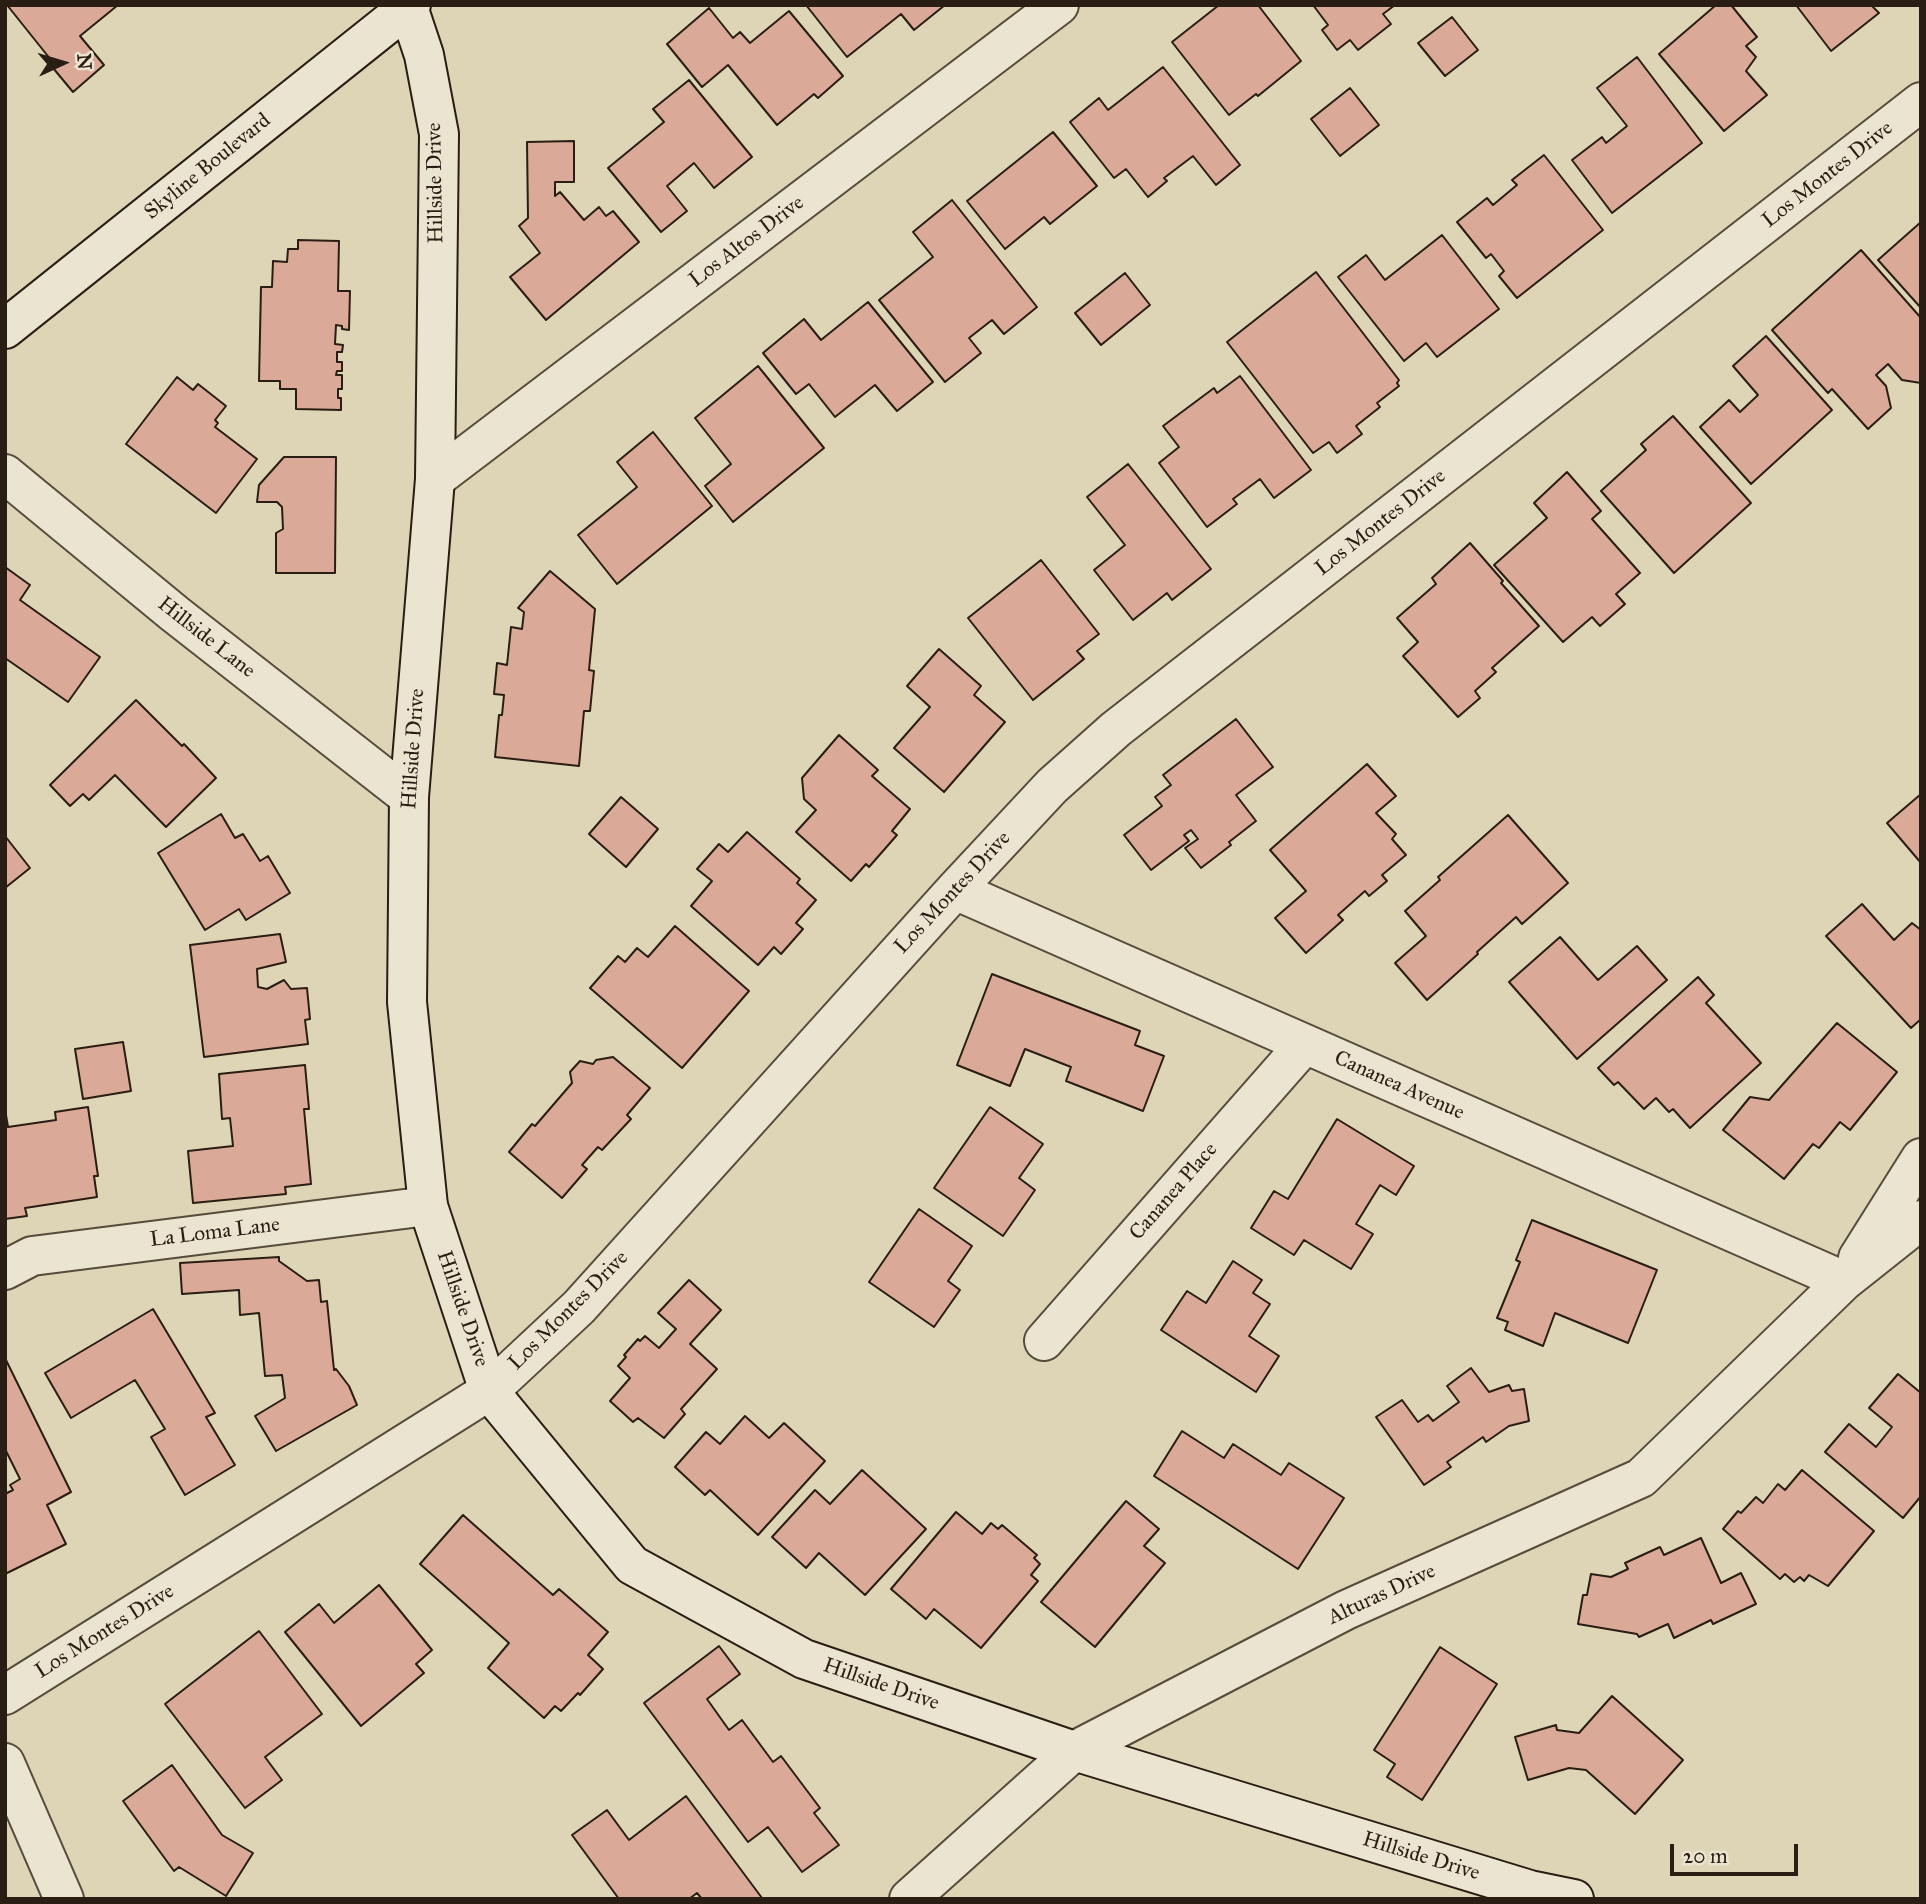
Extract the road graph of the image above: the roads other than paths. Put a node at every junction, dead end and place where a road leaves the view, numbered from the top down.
1 (1059, 5) edge
2 (410, 6) edge
3 (1921, 102) edge
4 (5, 329) edge
5 (5, 474) edge
6 (435, 479) junction
7 (409, 797) junction
8 (955, 890) junction
9 (1305, 1044) junction
10 (1921, 1158) edge
11 (428, 1206) junction
12 (1921, 1220) edge
13 (5, 1270) edge
14 (1844, 1281) junction
15 (1044, 1341) dead end
16 (489, 1391) junction
17 (5, 1695) edge
18 (1074, 1751) junction
19 (5, 1763) edge
20 (64, 1899) edge
21 (909, 1899) edge
22 (1574, 1899) edge

1 - 6 street, Los Altos Drive
2 - 4 street, Skyline Boulevard
2 - 6 street, Hillside Drive
3 - 8 street, Los Montes Drive
5 - 7 street, Hillside Lane
6 - 7 street, Hillside Drive
7 - 11 street, Hillside Drive
8 - 9 street, Cananea Avenue
8 - 16 street, Los Montes Drive
9 - 14 street, Cananea Avenue
9 - 15 street, Cananea Place
10 - 14 street, Alturas Drive
11 - 13 street, La Loma Lane
11 - 16 street, Hillside Drive
12 - 14 street, Alturas Drive
14 - 18 street, Alturas Drive
16 - 17 street, Los Montes Drive
16 - 18 street, Hillside Drive
18 - 21 street, Alturas Drive
18 - 22 street, Hillside Drive
19 - 20 street

